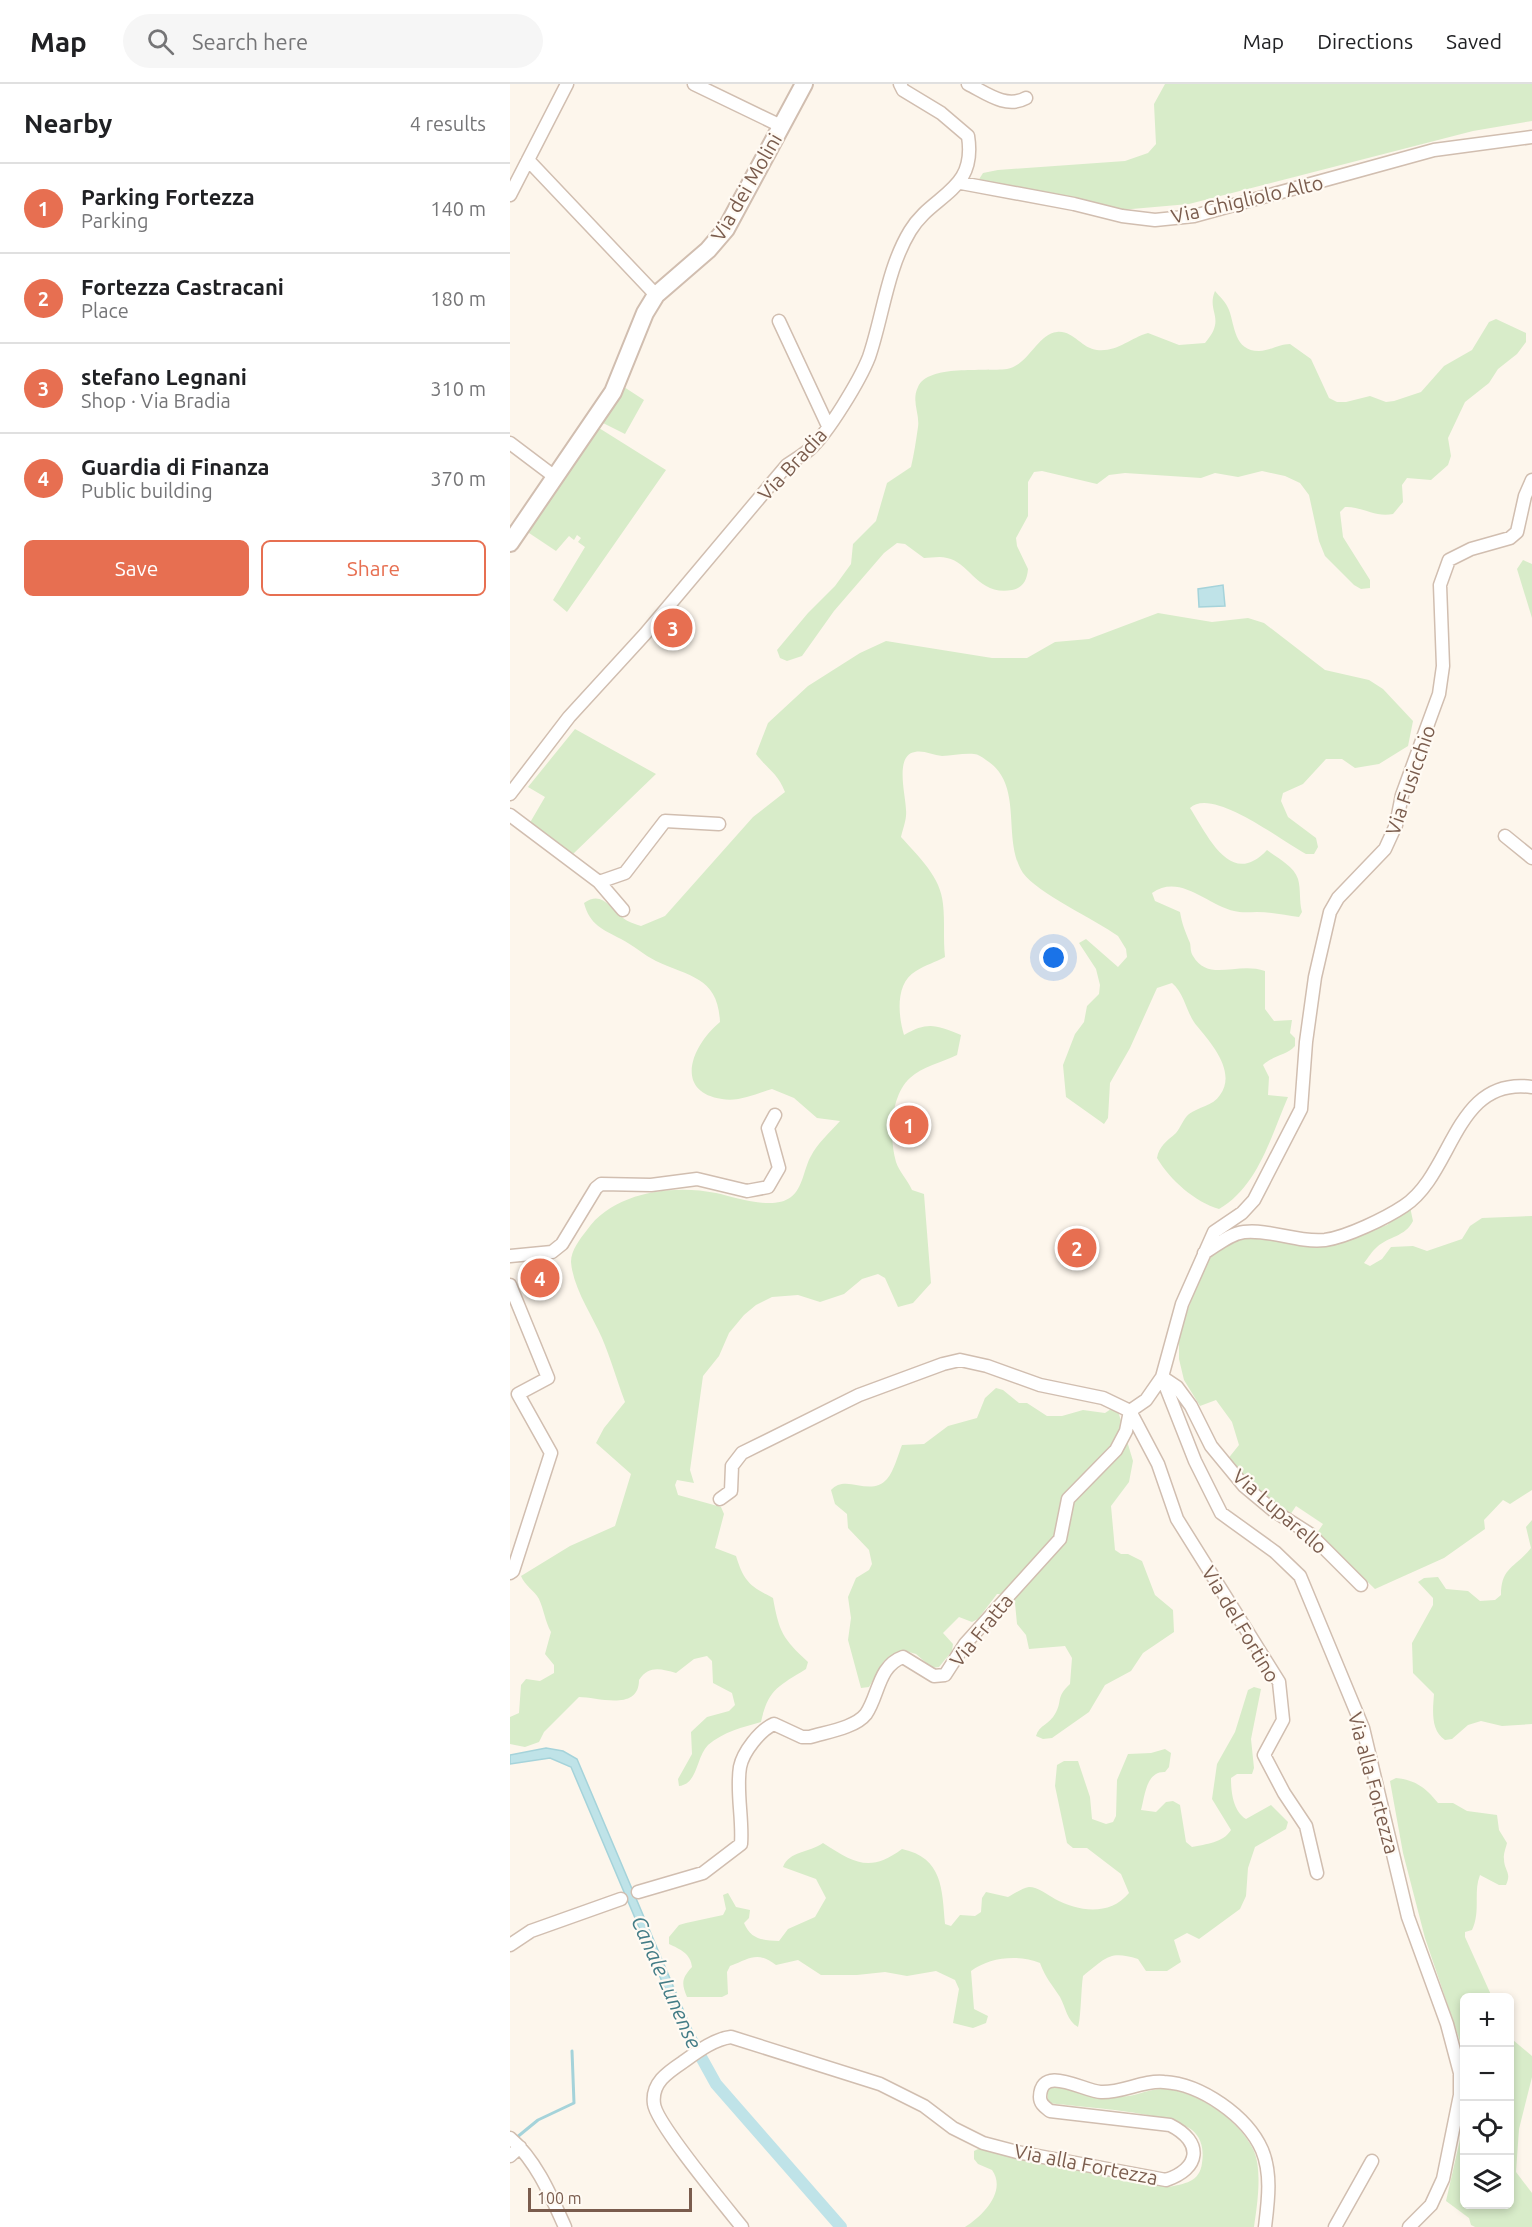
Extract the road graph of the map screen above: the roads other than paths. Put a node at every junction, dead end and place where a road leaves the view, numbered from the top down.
1 (567, 84) edge
2 (694, 84) edge
3 (804, 84) edge
4 (900, 84) edge
5 (968, 84) edge
6 (1026, 98) dead end
7 (781, 126) junction
8 (1532, 137) edge
9 (528, 160) junction
10 (961, 183) junction
11 (510, 195) edge
12 (656, 295) junction
13 (778, 321) dead end
14 (828, 426) junction
15 (510, 443) edge
16 (555, 477) junction
17 (1532, 480) edge
18 (510, 543) edge
19 (510, 794) edge
20 (510, 815) edge
21 (719, 824) dead end
22 (1505, 836) dead end
23 (1532, 858) edge
24 (599, 882) junction
25 (623, 910) dead end
26 (1532, 1087) edge
27 (775, 1115) dead end
28 (1203, 1254) junction
29 (510, 1256) edge
30 (510, 1285) edge
31 (1162, 1377) junction
32 (1130, 1411) junction
33 (720, 1499) dead end
34 (512, 1572) edge
35 (1361, 1585) dead end
36 (1317, 1873) dead end
37 (638, 1892) dead end
38 (621, 1899) dead end
39 (510, 1945) edge
40 (514, 2141) edge
41 (510, 2156) edge
42 (1372, 2161) dead end
43 (565, 2227) edge
44 (742, 2227) edge
45 (1265, 2227) edge
46 (1335, 2227) edge
47 (1409, 2227) edge

1 - 9 street
2 - 7 street, Via dei Molini
3 - 7 street, Via dei Molini
4 - 10 street
5 - 6 street
7 - 12 street, Via dei Molini
8 - 10 street, Via Ghigliolo Alto
9 - 11 street
9 - 12 street
10 - 14 street, Via Bradia
12 - 16 street, Via dei Molini
13 - 14 street
14 - 19 street, Via Bradia
15 - 16 street
16 - 18 street, Via dei Molini
17 - 28 street, Via Fusicchio
20 - 24 street
21 - 24 street
22 - 23 street
24 - 25 street
26 - 28 street
27 - 29 street
28 - 31 street
30 - 34 street
31 - 32 street
31 - 35 street, Via Luparello
31 - 47 street, Via alla Fortezza
32 - 33 street
32 - 36 street, Via del Fortino
32 - 37 street, Via Fratta
38 - 39 street
40 - 41 street
40 - 43 street
42 - 46 street
44 - 45 street, Via alla Fortezza

